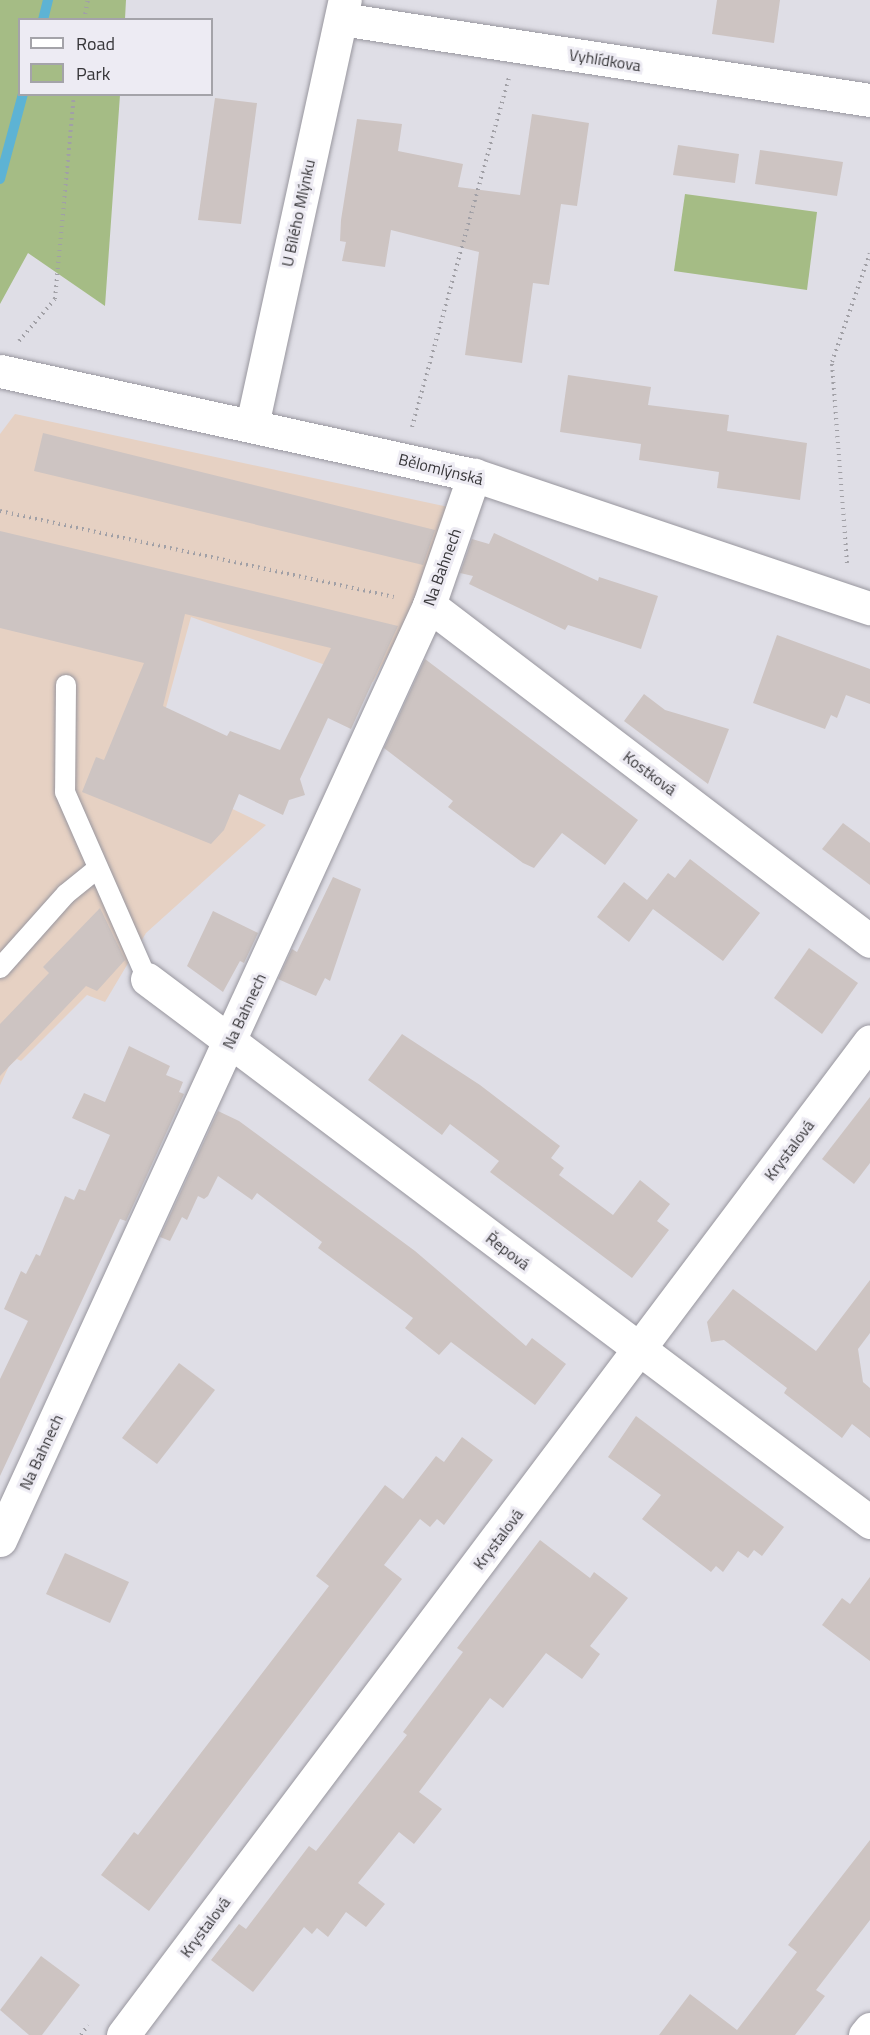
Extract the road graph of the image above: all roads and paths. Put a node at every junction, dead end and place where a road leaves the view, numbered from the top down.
1 (88, 0) edge
2 (343, 10) edge
3 (84, 18) edge
4 (518, 46) junction
5 (74, 96) edge
6 (870, 100) edge
7 (870, 253) edge
8 (7, 359) edge
9 (252, 425) junction
10 (404, 459) junction
11 (474, 475) junction
12 (0, 511) edge
13 (860, 604) edge
14 (429, 605) junction
15 (66, 684) dead end
16 (98, 868) junction
17 (870, 941) edge
18 (0, 968) edge
19 (147, 979) joint
20 (231, 1040) junction
21 (870, 1041) edge
22 (640, 1351) junction
23 (870, 1522) edge
24 (0, 1540) edge
25 (870, 2029) edge
26 (123, 2035) edge
27 (865, 2035) edge

1 - 3 path
2 - 4 street, Vyhlídkova
2 - 9 street, U Bílého Mlýnku
4 - 6 street, Vyhlídkova
4 - 10 path
5 - 8 path
7 - 13 path
8 - 9 street, Bělomlýnská
9 - 10 street, Bělomlýnská
10 - 11 street, Bělomlýnská
11 - 13 street, Bělomlýnská
11 - 14 street, Na Bahnech
12 - 14 path
14 - 17 street, Kostková
14 - 20 street, Na Bahnech
15 - 16 lane
16 - 18 lane
16 - 19 lane
19 - 20 street, Řepová
20 - 22 street, Řepová
20 - 24 street, Na Bahnech
21 - 22 street, Krystalová
22 - 23 street, Řepová
22 - 26 street, Krystalová
25 - 27 street

